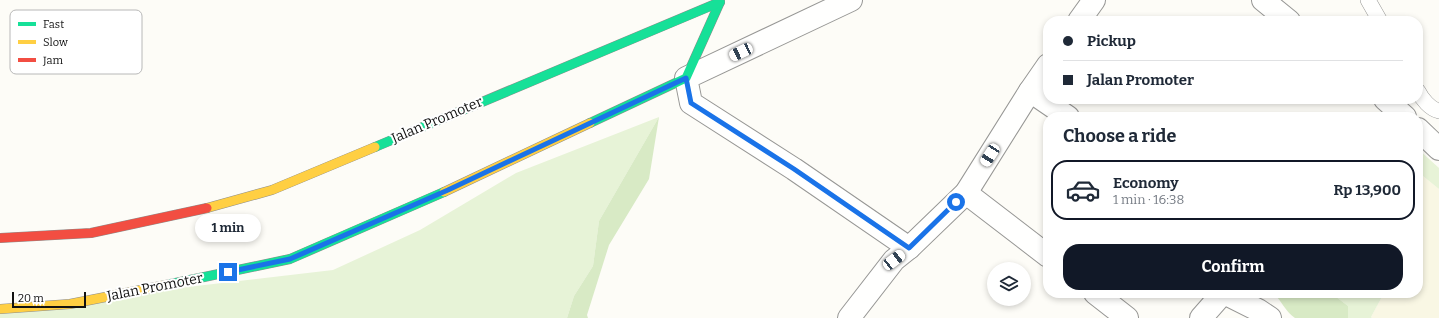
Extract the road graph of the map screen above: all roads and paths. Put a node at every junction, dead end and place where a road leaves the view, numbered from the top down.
1 (851, 0) edge
2 (1094, 0) edge
3 (1263, 0) edge
4 (1368, 0) edge
5 (722, 1) edge
6 (1083, 16) edge
7 (1283, 16) edge
8 (1377, 16) edge
9 (1043, 72) edge
10 (686, 78) junction
11 (1030, 91) junction
12 (1043, 100) edge
13 (1423, 100) edge
14 (1049, 104) edge
15 (1391, 104) edge
16 (1439, 111) edge
17 (1061, 112) edge
18 (1399, 112) edge
19 (1423, 134) edge
20 (1439, 149) edge
21 (966, 193) junction
22 (0, 238) edge
23 (909, 248) junction
24 (1043, 252) edge
25 (1101, 298) edge
26 (1219, 298) edge
27 (1233, 298) edge
28 (0, 309) edge
29 (848, 318) edge
30 (1127, 318) edge
31 (1201, 318) edge
32 (1270, 318) edge

1 - 10 street, Jalan Promoter
2 - 6 street
3 - 7 street
4 - 8 lane
5 - 10 street
5 - 22 street, Jalan Promoter
9 - 11 street
10 - 23 street
10 - 28 street, Jalan Promoter
11 - 12 street
11 - 21 street
13 - 16 lane
14 - 17 street
15 - 18 street
19 - 20 street
21 - 23 street
21 - 24 street
23 - 29 street
25 - 30 street
26 - 31 street
27 - 32 street

